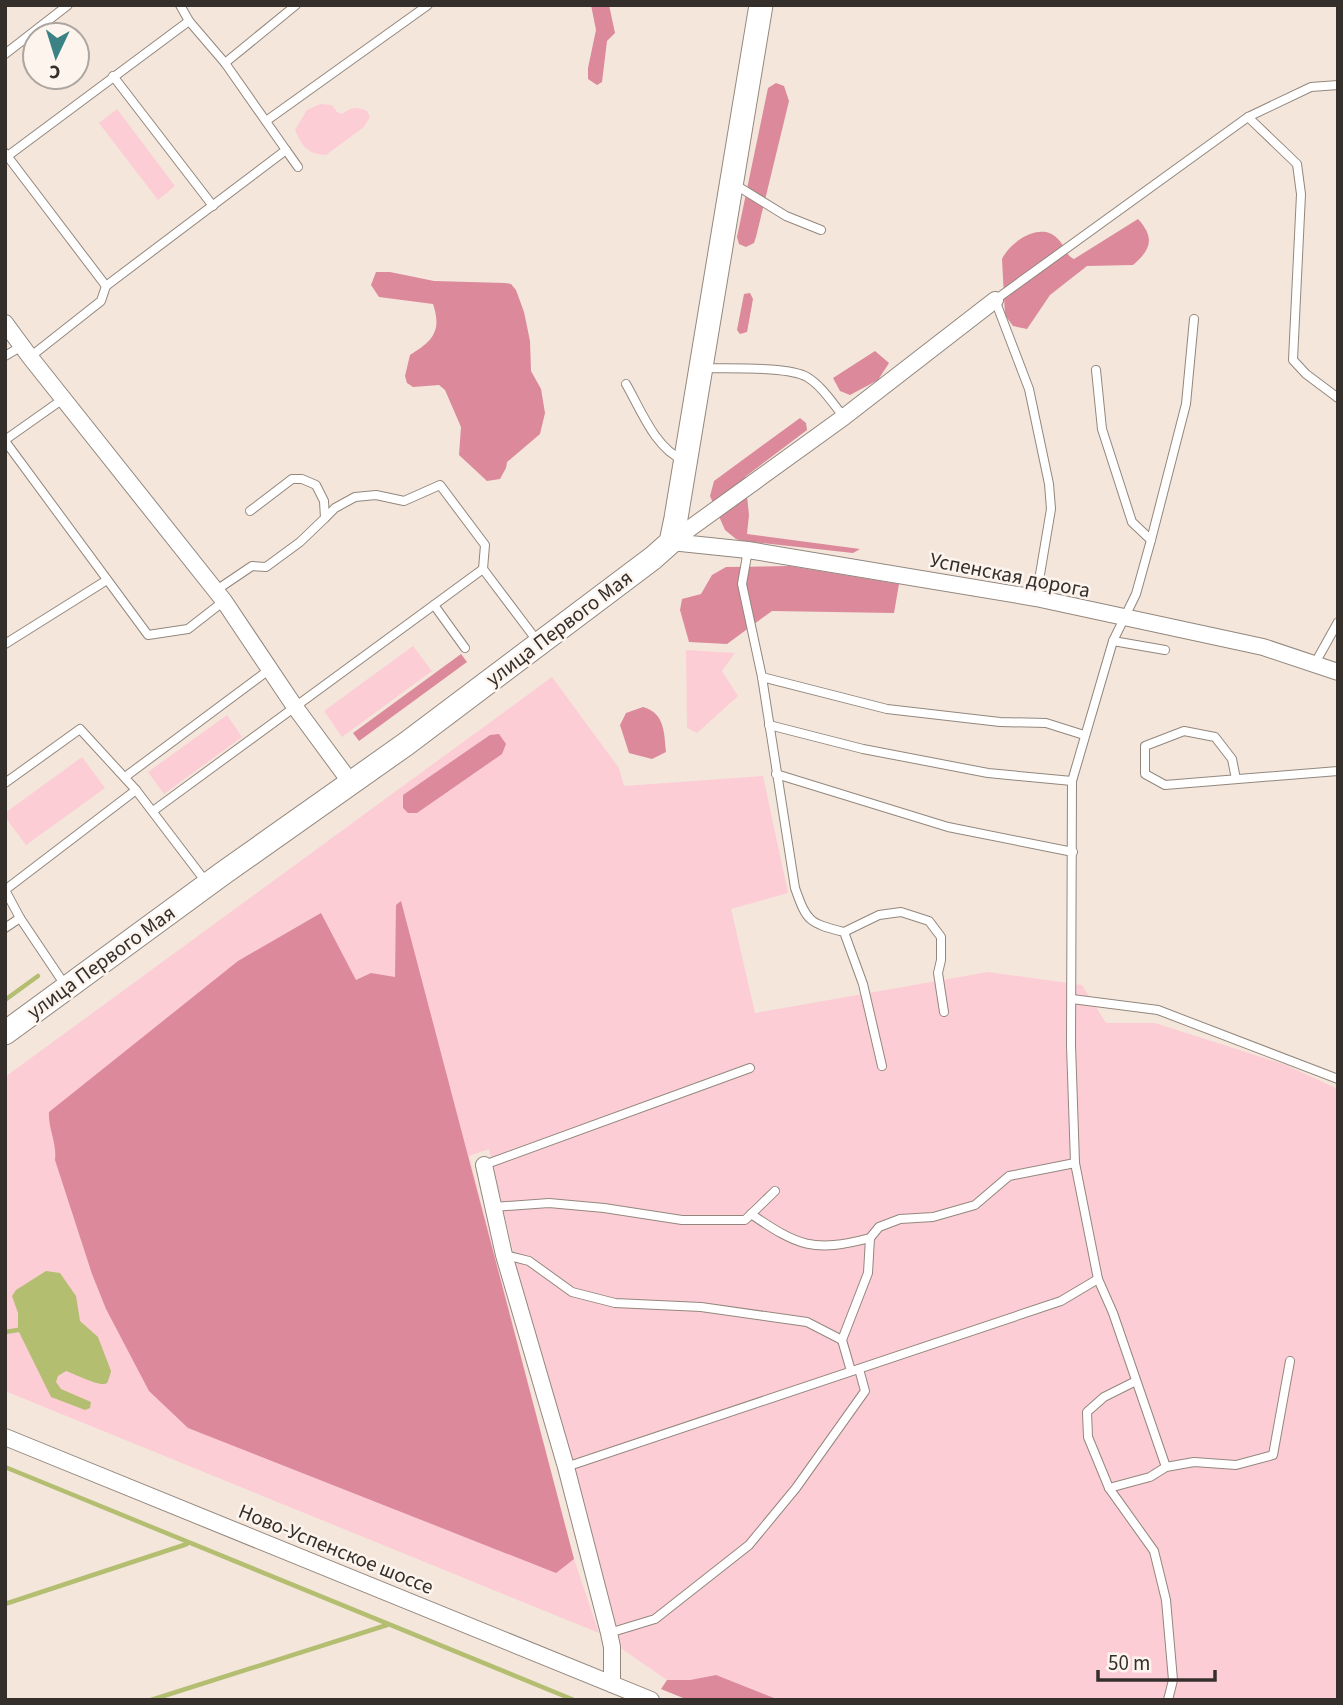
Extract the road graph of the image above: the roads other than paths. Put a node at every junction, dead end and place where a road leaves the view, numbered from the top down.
1 (68, 5) edge
2 (180, 5) edge
3 (296, 5) edge
4 (428, 5) edge
5 (761, 5) edge
6 (189, 21) junction
7 (5, 54) edge
8 (225, 63) junction
9 (113, 76) junction
10 (1338, 85) edge
11 (1248, 117) junction
12 (266, 121) junction
13 (286, 150) junction
14 (6, 156) edge
15 (298, 167) dead end
16 (732, 183) junction
17 (213, 206) junction
18 (821, 230) dead end
19 (106, 286) junction
20 (995, 300) junction
21 (1194, 319) dead end
22 (5, 323) edge
23 (26, 352) junction
24 (5, 356) edge
25 (701, 368) junction
26 (1096, 370) dead end
27 (626, 384) dead end
28 (1338, 398) edge
29 (62, 399) junction
30 (844, 417) junction
31 (5, 441) edge
32 (686, 461) junction
33 (250, 511) dead end
34 (325, 518) junction
35 (1152, 540) junction
36 (671, 542) junction
37 (748, 550) junction
38 (483, 569) junction
39 (107, 580) junction
40 (220, 596) junction
41 (1036, 598) junction
42 (434, 605) junction
43 (1125, 618) junction
44 (1338, 622) edge
45 (1113, 641) junction
46 (538, 642) junction
47 (5, 644) edge
48 (465, 648) dead end
49 (1165, 650) dead end
50 (1314, 665) junction
51 (270, 669) junction
52 (1338, 672) edge
53 (762, 677) junction
54 (295, 706) junction
55 (769, 726) junction
56 (1084, 735) junction
57 (1338, 771) edge
58 (776, 774) junction
59 (125, 777) junction
60 (1236, 779) junction
61 (1072, 781) junction
62 (5, 783) edge
63 (351, 783) junction
64 (136, 790) junction
65 (153, 811) junction
66 (1073, 852) junction
67 (208, 884) junction
68 (20, 918) junction
69 (5, 928) edge
70 (844, 932) junction
71 (67, 987) junction
72 (1072, 999) junction
73 (944, 1012) dead end
74 (5, 1032) edge
75 (882, 1066) dead end
76 (750, 1068) dead end
77 (1338, 1079) edge
78 (1075, 1163) junction
79 (484, 1165) joint
80 (775, 1191) dead end
81 (493, 1206) junction
82 (751, 1214) junction
83 (870, 1238) junction
84 (504, 1255) junction
85 (1098, 1279) junction
86 (842, 1340) junction
87 (1290, 1361) dead end
88 (855, 1370) junction
89 (1136, 1381) junction
90 (5, 1437) edge
91 (566, 1467) junction
92 (1166, 1467) junction
93 (1109, 1488) junction
94 (609, 1633) junction
95 (612, 1684) junction
96 (651, 1700) edge
97 (1168, 1700) edge

1 - 7 lane
2 - 6 lane
3 - 8 lane
4 - 12 lane
5 - 16 street
6 - 8 lane
6 - 9 lane
8 - 12 lane
9 - 14 lane
9 - 17 lane
10 - 11 lane
11 - 20 lane
11 - 28 lane
12 - 13 lane
13 - 15 lane
13 - 17 lane
14 - 19 lane
16 - 18 lane
16 - 25 street
17 - 19 lane
19 - 23 lane
20 - 30 street
20 - 41 lane
21 - 35 lane
22 - 23 street
23 - 24 lane
23 - 29 street
25 - 30 lane
25 - 32 street
26 - 35 lane
27 - 32 lane
29 - 31 lane
29 - 40 street
30 - 36 street
31 - 39 lane
32 - 36 street
33 - 34 lane
34 - 38 lane
34 - 40 lane
35 - 43 lane
36 - 37 street, Успенская дорога
36 - 46 street, улица Первого Мая
37 - 41 street, Успенская дорога
37 - 53 lane
38 - 42 lane
38 - 46 lane
39 - 40 lane
39 - 47 lane
40 - 51 street
41 - 43 street, Успенская дорога
42 - 48 lane
42 - 54 lane
43 - 45 lane
43 - 50 street, Успенская дорога
44 - 50 lane
45 - 49 lane
45 - 56 lane
46 - 63 street, улица Первого Мая
50 - 52 street, Успенская дорога
51 - 54 street
51 - 59 lane
53 - 55 lane
53 - 56 lane
54 - 63 street
54 - 65 lane
55 - 58 lane
55 - 61 lane
56 - 61 lane
57 - 60 lane
58 - 66 lane
58 - 70 lane
59 - 62 lane
59 - 64 lane
60 - 60 lane
61 - 66 lane
63 - 67 street, улица Первого Мая
64 - 65 lane
64 - 68 lane
65 - 67 lane
66 - 72 lane
67 - 71 street, улица Первого Мая
68 - 69 lane
68 - 71 lane
70 - 73 lane
70 - 75 lane
71 - 74 street, улица Первого Мая
72 - 77 lane
72 - 78 lane
76 - 79 lane
78 - 83 lane
78 - 85 lane
79 - 81 street
80 - 82 lane
81 - 82 lane
81 - 84 street
82 - 83 lane
83 - 86 lane
84 - 86 lane
84 - 91 street
85 - 88 lane
85 - 89 lane
86 - 88 lane
87 - 92 lane
88 - 91 lane
88 - 94 lane
89 - 92 lane
89 - 93 lane
90 - 95 street, Ново-Успенское шоссе
91 - 94 street
92 - 93 lane
93 - 97 lane
94 - 95 street
95 - 96 street, Ново-Успенское шоссе

